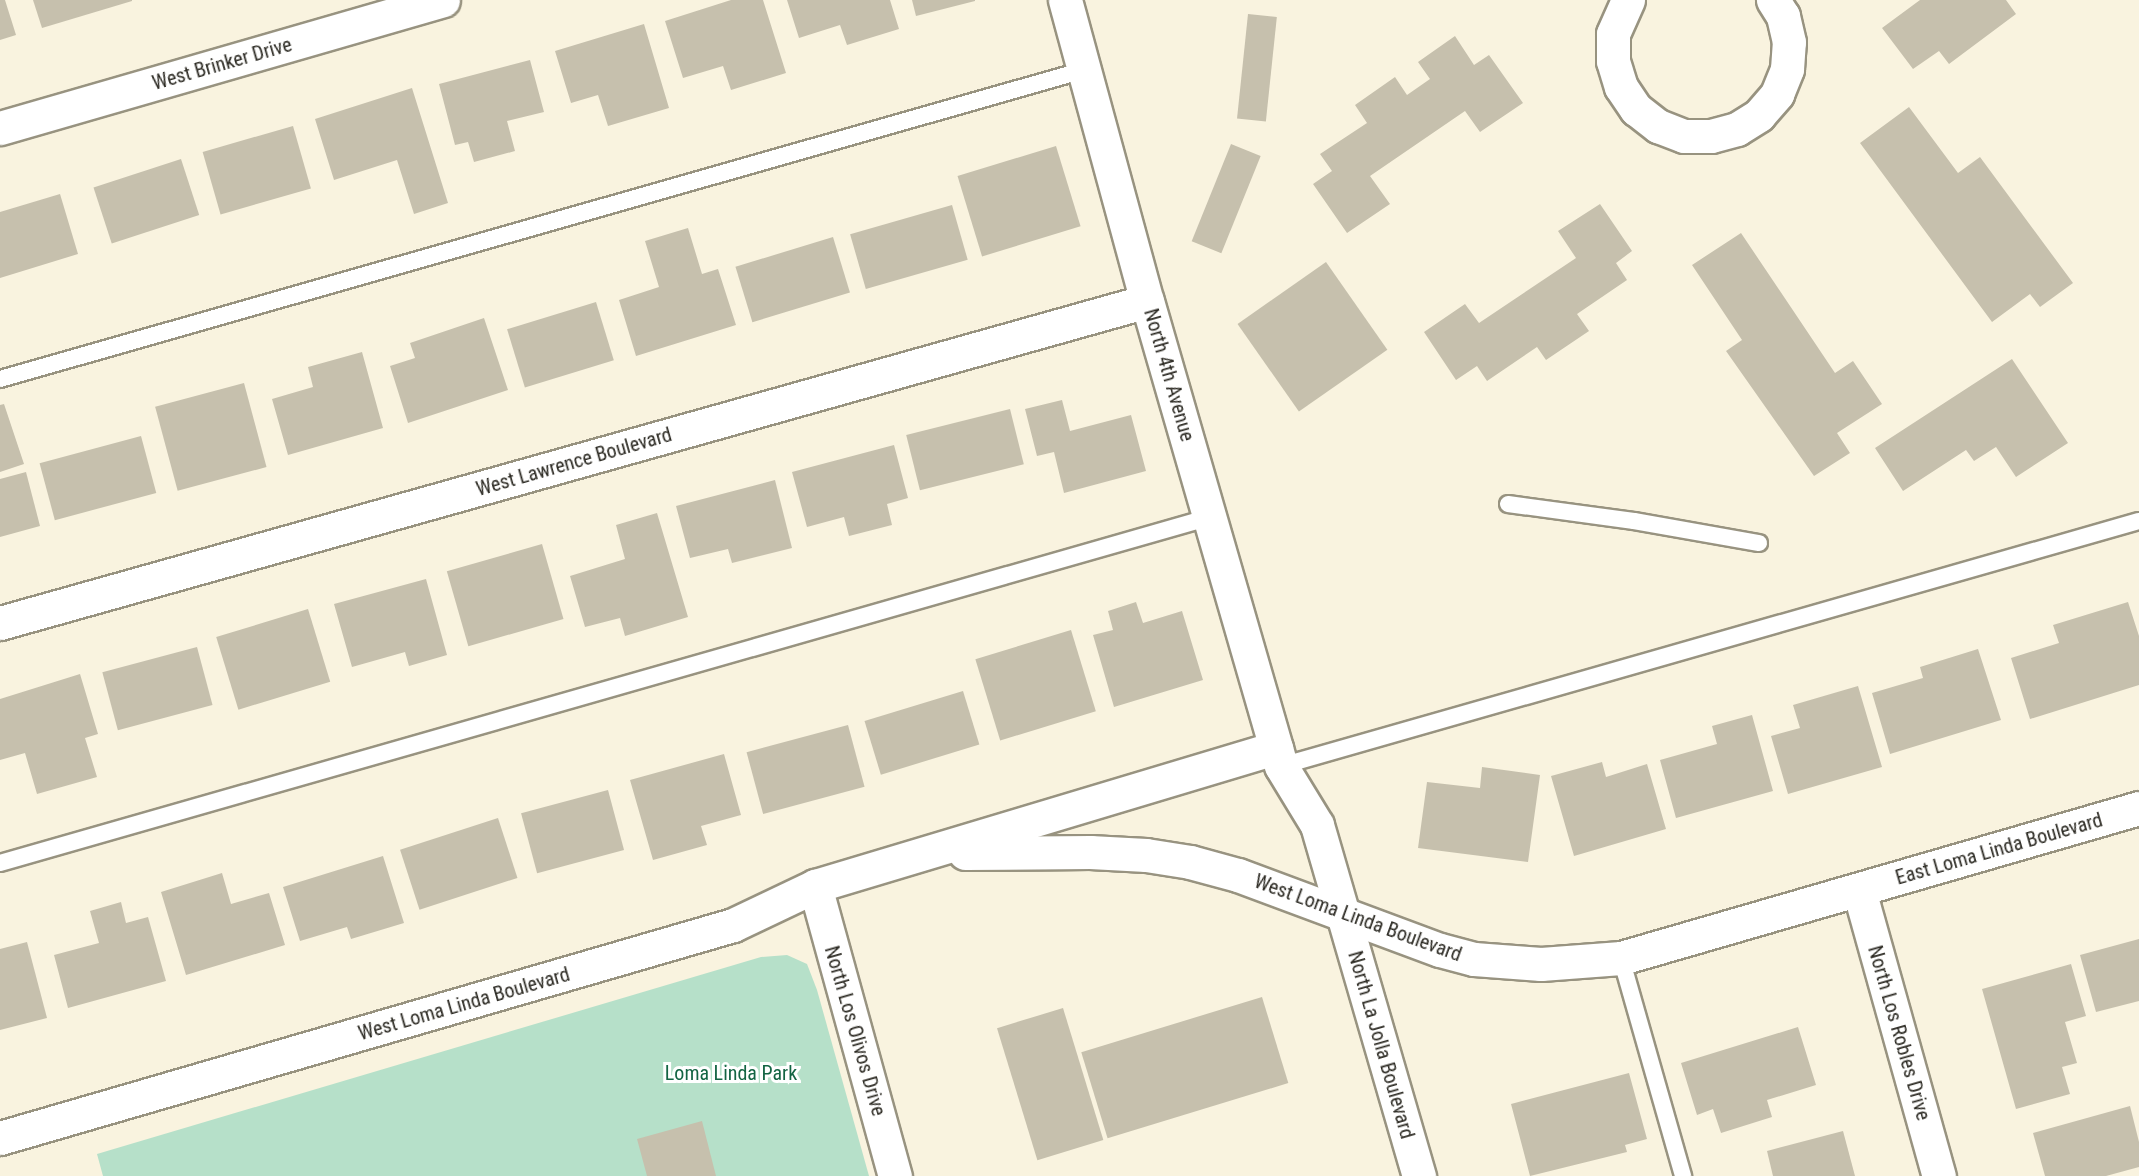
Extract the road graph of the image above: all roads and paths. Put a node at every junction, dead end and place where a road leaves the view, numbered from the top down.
1 (443, 0) edge
2 (1065, 0) edge
3 (1628, 0) edge
4 (1773, 0) edge
5 (1084, 70) junction
6 (0, 128) edge
7 (1148, 301) junction
8 (0, 379) edge
9 (1508, 504) dead end
10 (1211, 517) junction
11 (2139, 521) edge
12 (1759, 543) dead end
13 (0, 623) edge
14 (1279, 757) junction
15 (2139, 808) edge
16 (921, 854) junction
17 (0, 863) edge
18 (815, 886) junction
19 (1859, 890) junction
20 (1344, 915) junction
21 (1621, 958) junction
22 (0, 1138) edge
23 (896, 1176) edge
24 (1419, 1176) edge
25 (1683, 1176) edge
26 (1939, 1176) edge

1 - 6 street, West Brinker Drive
2 - 5 street, North 4th Avenue
3 - 4 street
5 - 7 street, North 4th Avenue
5 - 8 lane
7 - 10 street, North 4th Avenue
7 - 13 street, West Lawrence Boulevard
9 - 12 lane
10 - 14 street, North 4th Avenue
10 - 17 lane
11 - 14 lane
14 - 16 street, West Loma Linda Boulevard
14 - 20 street, North La Jolla Boulevard
15 - 19 street, East Loma Linda Boulevard
16 - 18 street, West Loma Linda Boulevard
16 - 20 street, West Loma Linda Boulevard
18 - 22 street, West Loma Linda Boulevard
18 - 23 street, North Los Olivos Drive
19 - 21 street, West Loma Linda Boulevard
19 - 26 street, North Los Robles Drive
20 - 21 street, West Loma Linda Boulevard
20 - 24 street, North La Jolla Boulevard
21 - 25 lane

